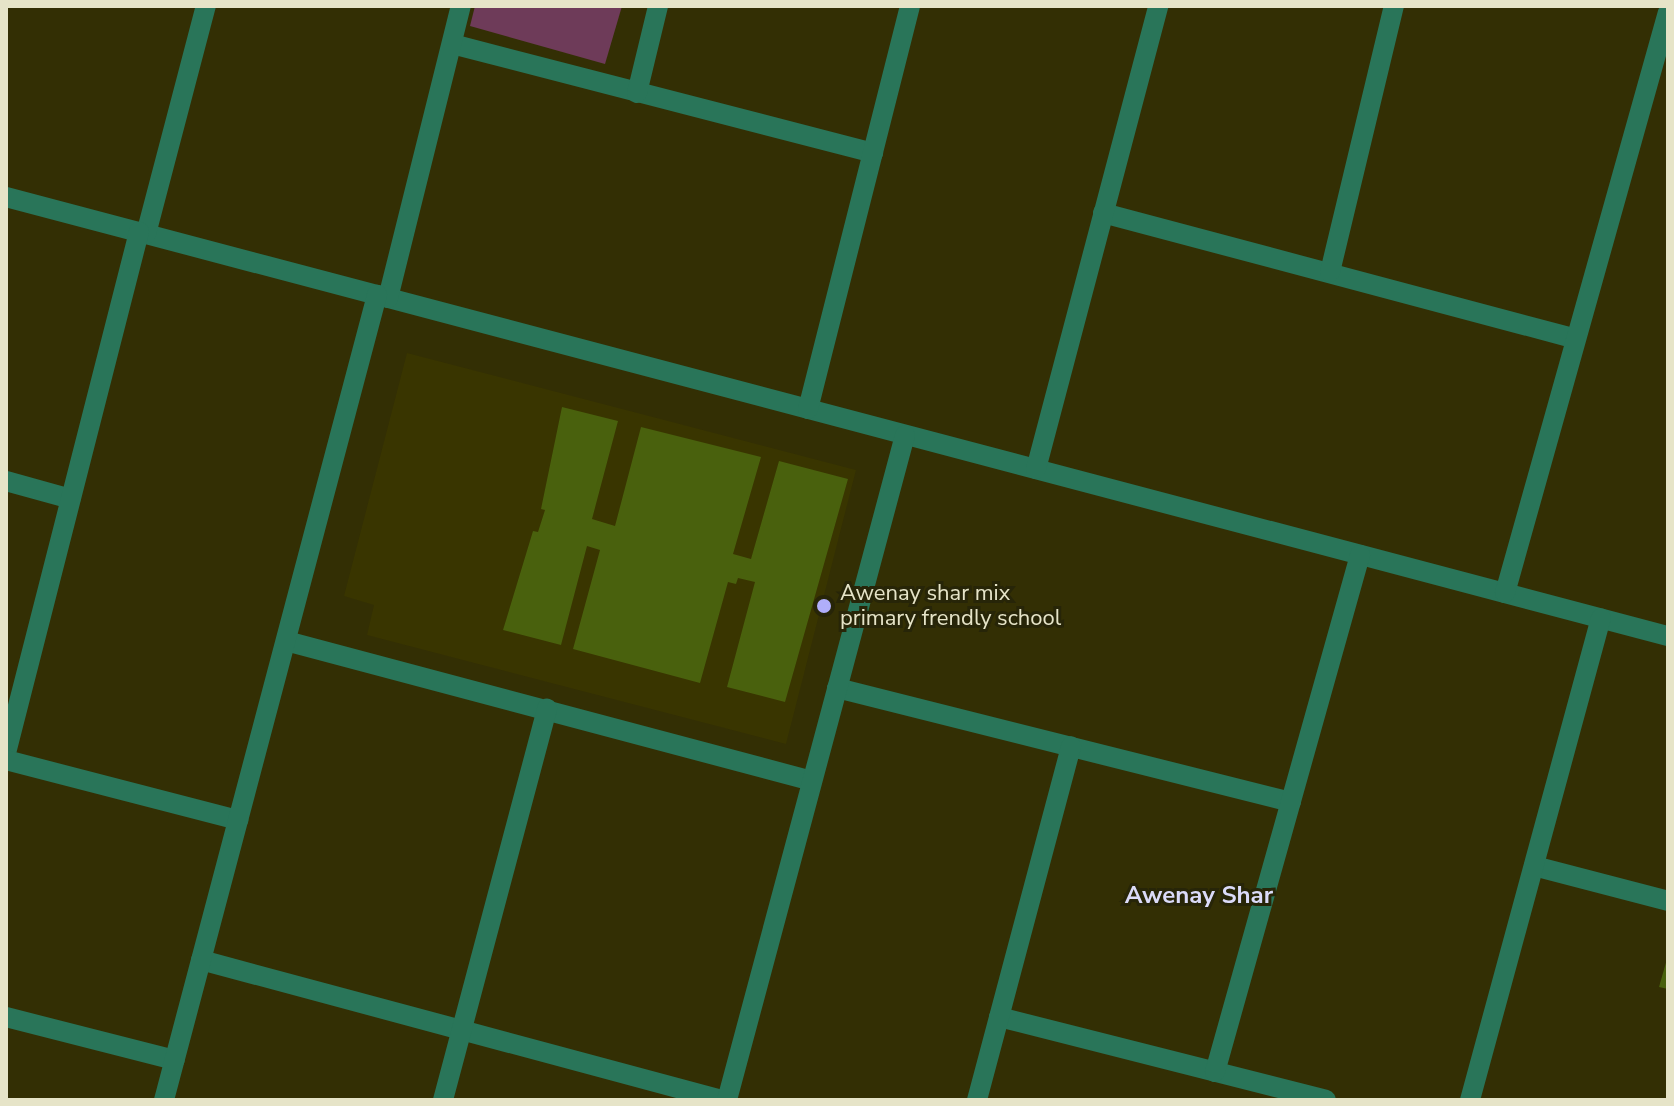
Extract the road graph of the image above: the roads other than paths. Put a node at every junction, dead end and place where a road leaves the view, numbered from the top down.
1 (206, 6) edge
2 (461, 6) edge
3 (658, 6) edge
4 (910, 6) edge
5 (1158, 6) edge
6 (1391, 7) edge
7 (1668, 12) edge
8 (452, 44) junction
9 (1660, 69) edge
10 (637, 93) junction
11 (873, 153) junction
12 (6, 197) edge
13 (1103, 213) junction
14 (142, 233) junction
15 (1330, 272) junction
16 (382, 297) junction
17 (1576, 339) junction
18 (808, 409) junction
19 (905, 435) junction
20 (1036, 469) junction
21 (6, 481) edge
22 (71, 499) junction
23 (1360, 555) junction
24 (1505, 593) junction
25 (1601, 619) junction
26 (1668, 636) edge
27 (286, 641) junction
28 (837, 688) junction
29 (547, 709) junction
30 (1071, 746) junction
31 (6, 753) edge
32 (6, 760) edge
33 (812, 781) junction
34 (1291, 802) junction
35 (238, 820) junction
36 (1534, 866) junction
37 (1668, 901) edge
38 (201, 960) junction
39 (6, 1017) edge
40 (999, 1017) junction
41 (462, 1029) junction
42 (175, 1060) junction
43 (1215, 1072) junction
44 (164, 1100) edge
45 (443, 1100) edge
46 (724, 1100) edge
47 (977, 1100) edge
48 (1326, 1100) edge
49 (1470, 1100) edge

1 - 14 street
2 - 8 street
3 - 10 street
4 - 11 street
5 - 13 street
6 - 15 street
7 - 9 street
8 - 10 street
8 - 16 street
9 - 17 street
10 - 11 street
11 - 18 street
12 - 14 street
13 - 15 street
13 - 20 street
14 - 16 street
14 - 22 street
15 - 17 street
16 - 18 street
16 - 27 street
17 - 24 street
18 - 19 street
19 - 20 street
19 - 28 street
20 - 23 street
21 - 22 street
22 - 31 street
23 - 24 street
23 - 34 street
24 - 25 street
25 - 26 street
25 - 36 street
27 - 29 street
27 - 35 street
28 - 30 street
28 - 33 street
29 - 33 street
29 - 41 street
30 - 34 street
30 - 40 street
32 - 35 street
33 - 46 street
34 - 43 street
35 - 38 street
36 - 37 street
36 - 49 street
38 - 41 street
38 - 42 street
39 - 42 street
40 - 43 street
40 - 47 street
41 - 45 street
41 - 46 street
42 - 44 street
43 - 48 street

